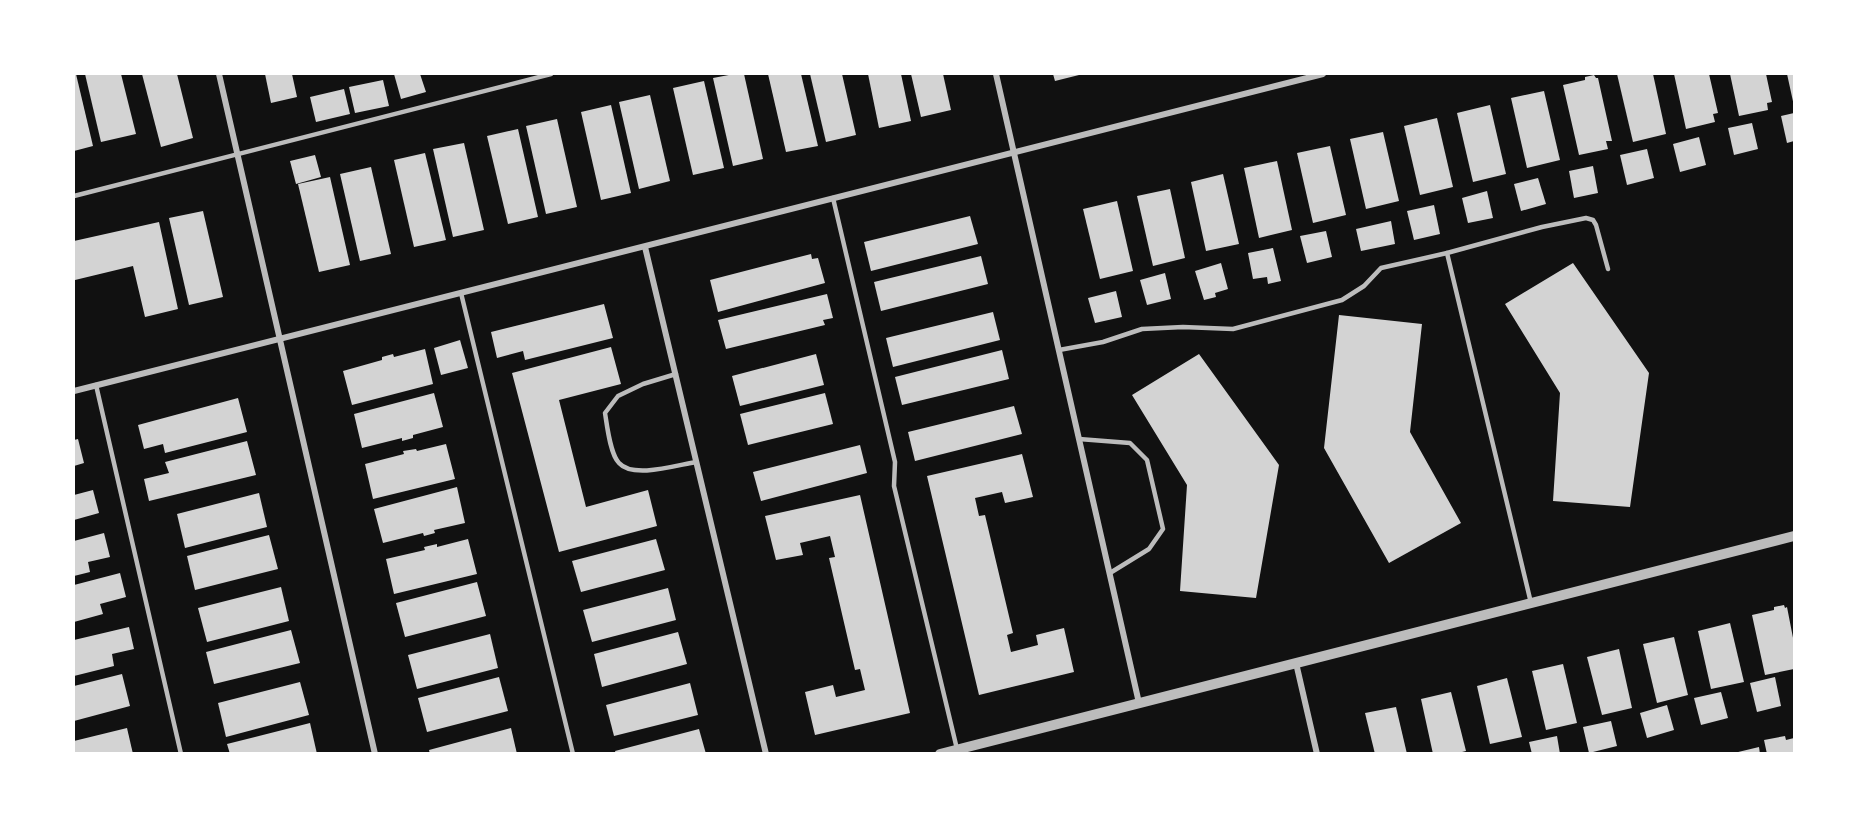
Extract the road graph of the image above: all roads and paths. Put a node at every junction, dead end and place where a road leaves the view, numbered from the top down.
1 (219, 74) edge
2 (551, 74) edge
3 (996, 74) edge
4 (1323, 74) edge
5 (1014, 152) junction
6 (238, 154) junction
7 (74, 196) edge
8 (833, 198) junction
9 (645, 247) junction
10 (1447, 253) junction
11 (1608, 269) dead end
12 (461, 293) junction
13 (281, 338) junction
14 (1059, 350) junction
15 (675, 374) junction
16 (96, 385) junction
17 (74, 391) edge
18 (1079, 439) junction
19 (696, 462) junction
20 (1794, 536) edge
21 (1110, 573) junction
22 (1531, 603) junction
23 (1296, 663) junction
24 (1139, 703) junction
25 (957, 749) junction
26 (182, 753) edge
27 (375, 753) edge
28 (573, 753) edge
29 (766, 753) edge
30 (940, 753) edge
31 (1317, 753) edge

1 - 6 street
2 - 6 lane
3 - 5 street
4 - 5 street
5 - 8 street
5 - 14 street
6 - 7 lane
6 - 13 street
8 - 9 street
8 - 25 lane
9 - 12 street
9 - 15 street
10 - 11 lane
10 - 14 lane
10 - 22 lane
12 - 13 street
12 - 28 lane
13 - 16 street
13 - 27 street
14 - 18 street
15 - 19 street
15 - 19 lane
16 - 17 street
16 - 26 lane
18 - 21 street
18 - 21 lane
19 - 29 street
20 - 22 street
21 - 24 street
22 - 23 street
23 - 24 street
23 - 31 street
24 - 25 street
25 - 30 street

